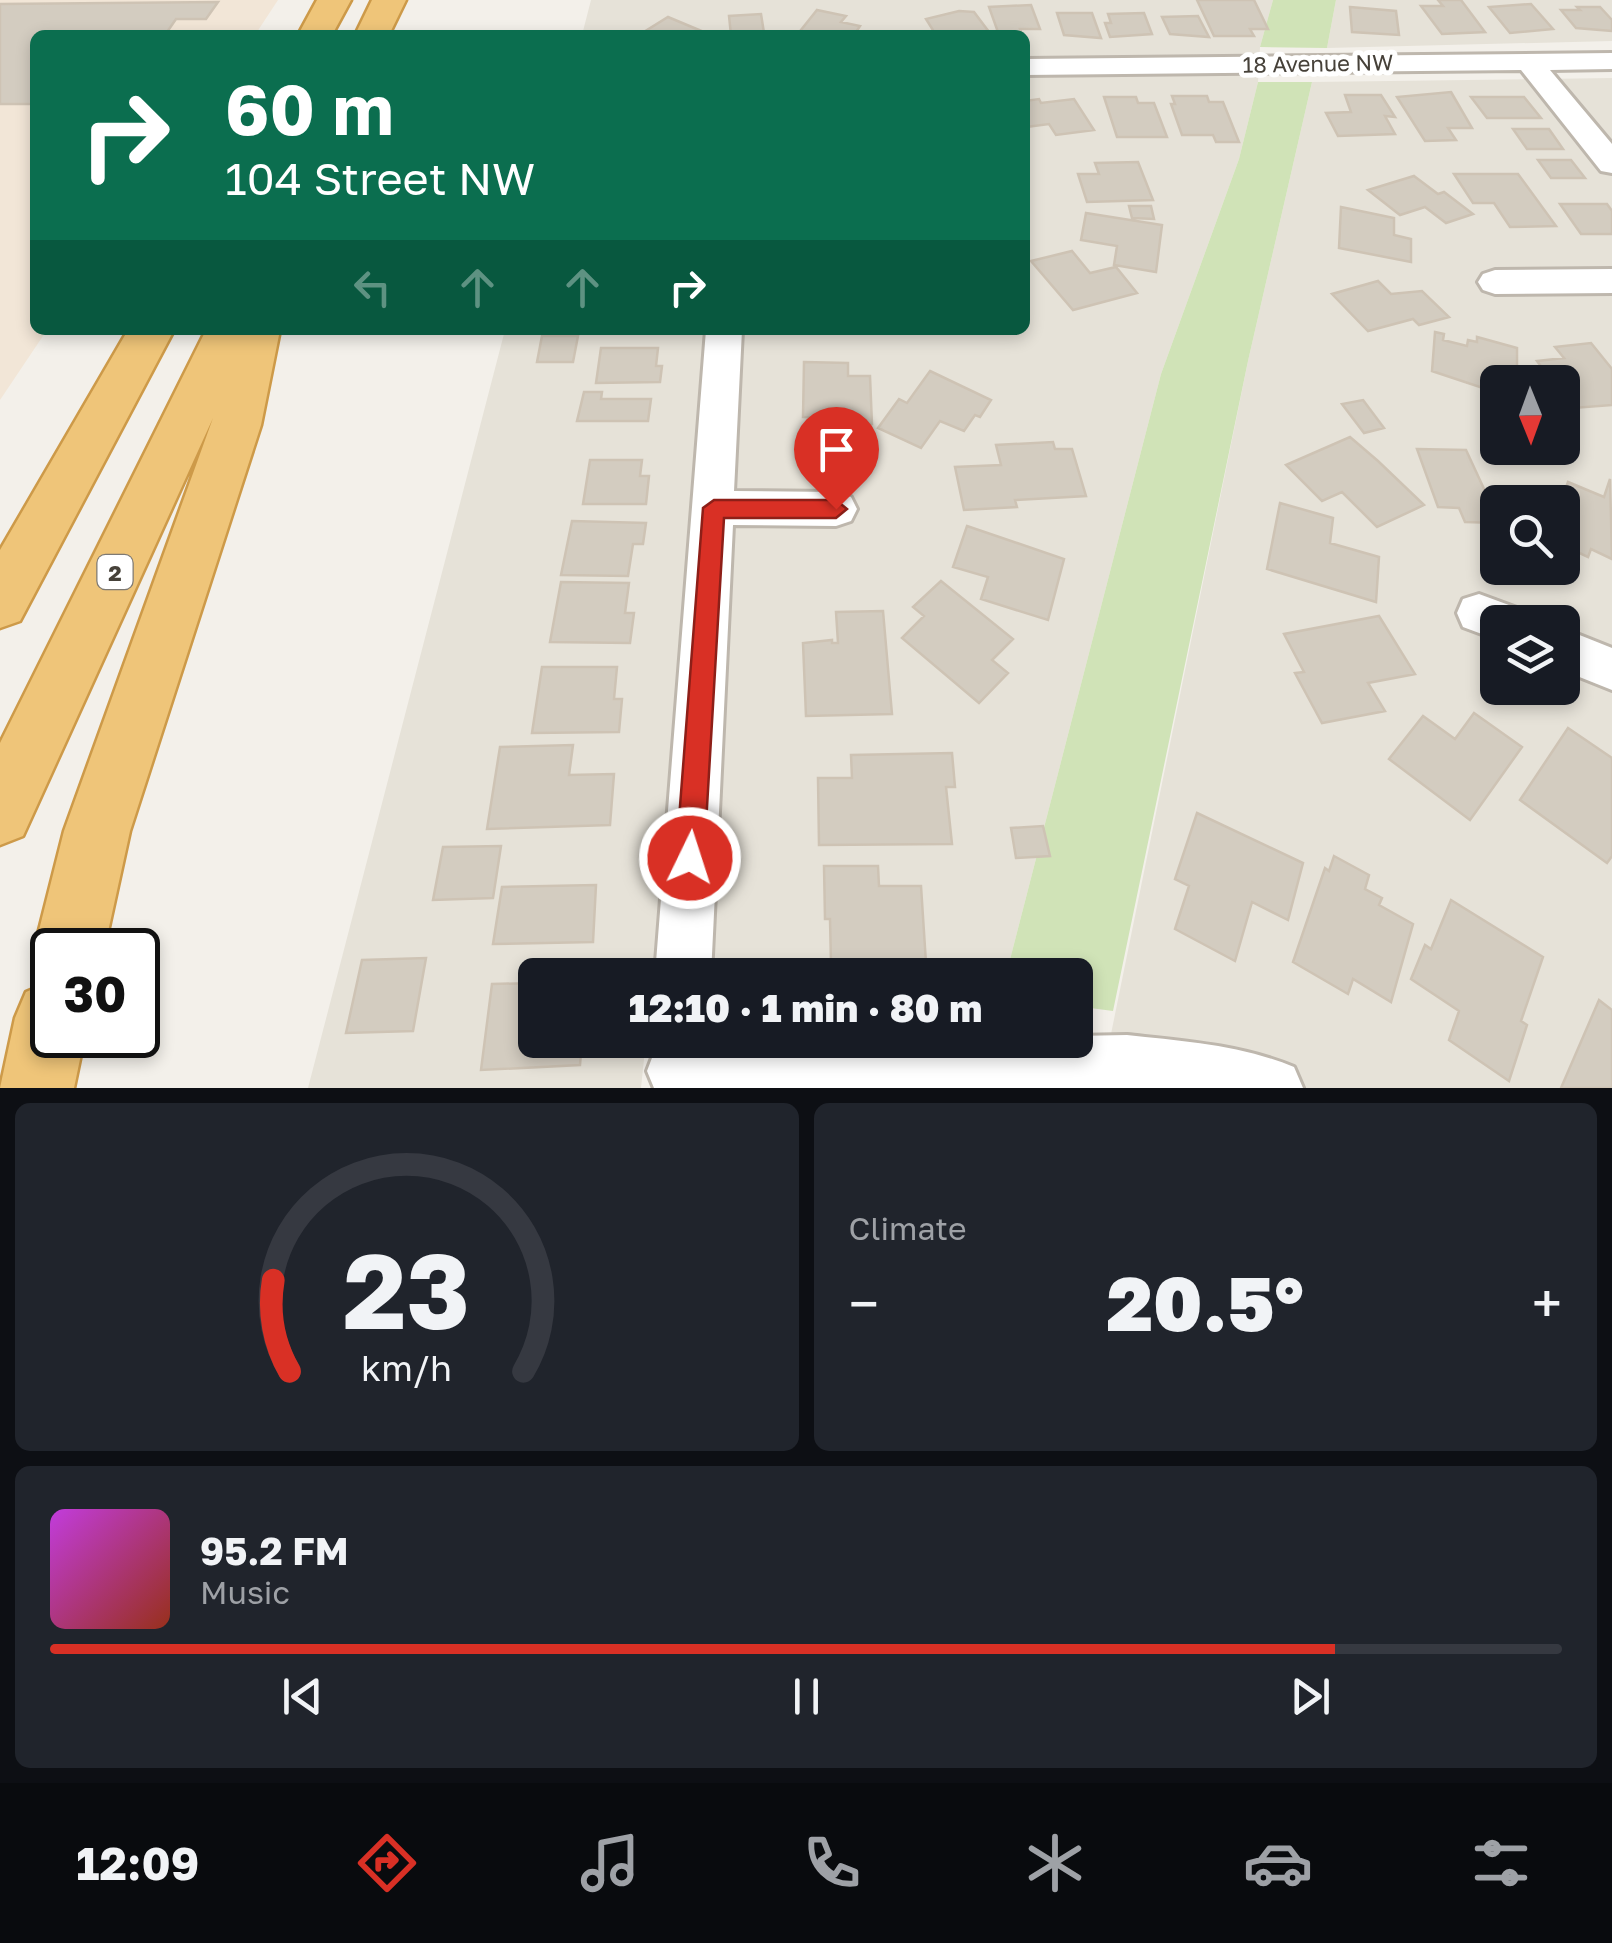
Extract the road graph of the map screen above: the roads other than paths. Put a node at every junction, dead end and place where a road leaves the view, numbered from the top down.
1 (334, 0) edge
2 (389, 0) edge
3 (318, 30) edge
4 (374, 30) edge
5 (1612, 61) edge
6 (1528, 62) junction
7 (1030, 67) edge
8 (1612, 164) edge
9 (1612, 281) edge
10 (1495, 282) dead end
11 (148, 335) edge
12 (227, 335) edge
13 (256, 335) edge
14 (724, 335) edge
15 (714, 508) junction
16 (836, 509) dead end
17 (7, 587) edge
18 (1580, 656) edge
19 (1612, 669) edge
20 (0, 813) edge
21 (73, 928) edge
22 (683, 958) edge
23 (43, 1058) edge
24 (677, 1066) edge
25 (36, 1088) edge
26 (1272, 1088) edge

1 - 3 highway
2 - 4 highway
5 - 6 street, 18 Avenue NW
6 - 7 street, 18 Avenue NW
6 - 8 street
9 - 10 street
11 - 17 highway
12 - 20 highway, 2
13 - 21 highway
14 - 15 street
15 - 16 street
15 - 22 street
18 - 19 street
23 - 25 highway
24 - 26 street

